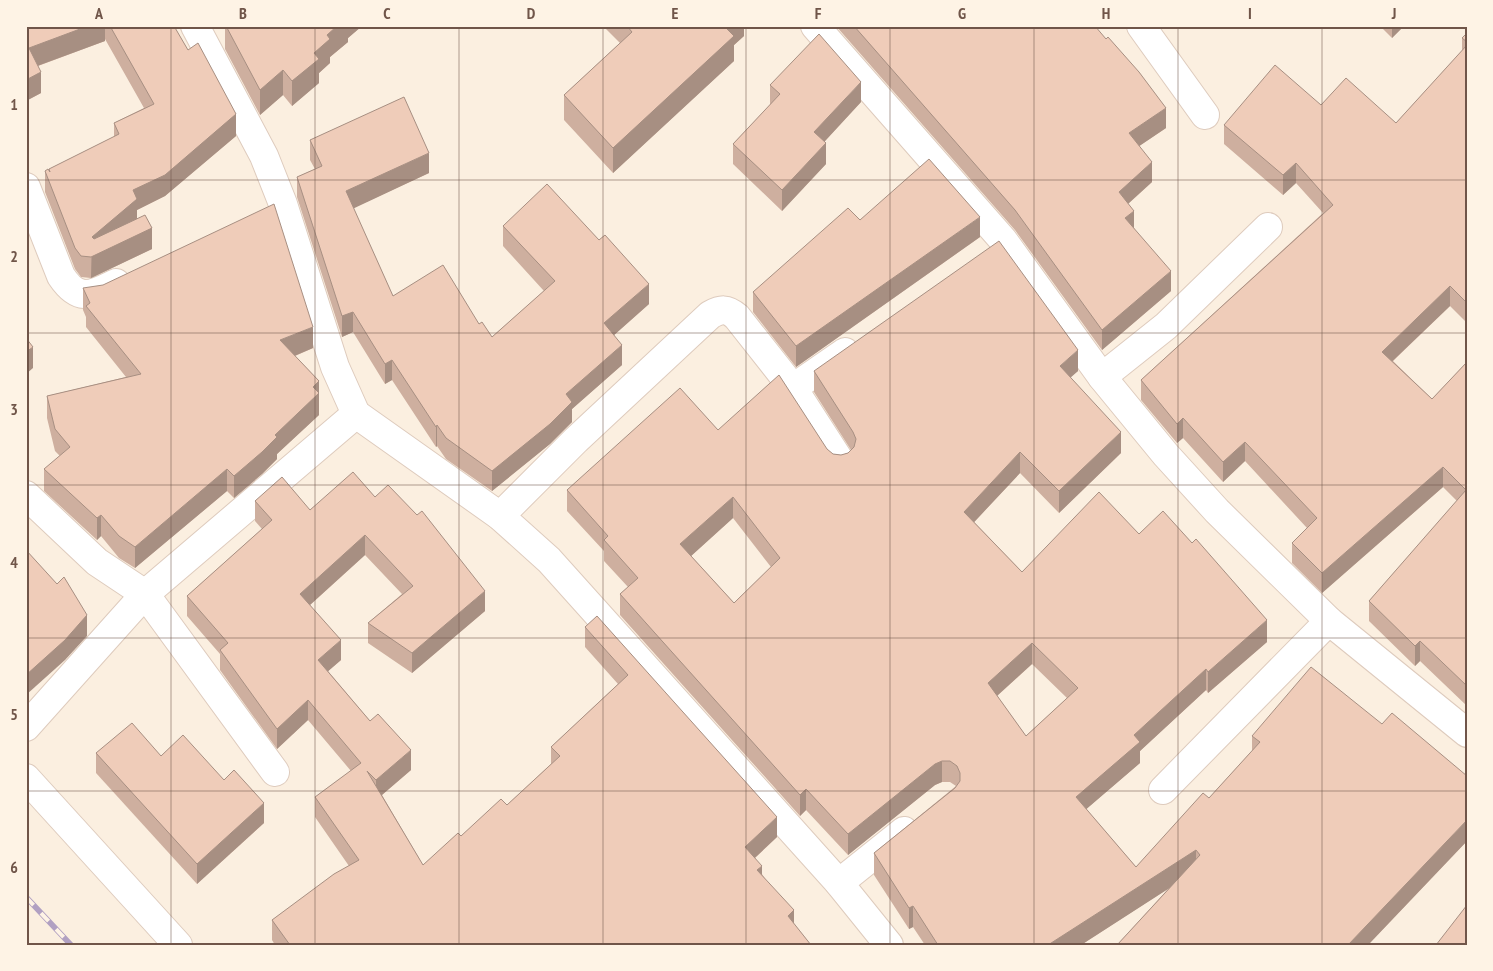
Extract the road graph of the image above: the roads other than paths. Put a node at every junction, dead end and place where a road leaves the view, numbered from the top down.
1 (195, 26) edge
2 (815, 26) edge
3 (1141, 26) edge
4 (1205, 114) dead end
5 (26, 187) edge
6 (283, 204) junction
7 (256, 216) edge
8 (1268, 227) dead end
9 (140, 272) edge
10 (865, 337) edge
11 (1102, 377) junction
12 (793, 388) junction
13 (356, 414) junction
14 (840, 461) edge
15 (26, 495) edge
16 (500, 516) junction
17 (145, 594) junction
18 (1329, 621) junction
19 (26, 727) edge
20 (1467, 733) edge
21 (275, 772) dead end
22 (26, 778) edge
23 (1163, 790) dead end
24 (923, 816) edge
25 (839, 883) junction
26 (178, 945) edge
27 (889, 945) edge

1 - 6 street
2 - 11 street
3 - 4 street
5 - 9 street
6 - 7 street
6 - 13 street
8 - 11 street
10 - 12 street
11 - 18 street
12 - 14 street
12 - 16 street
13 - 16 street
13 - 17 street
15 - 17 street
16 - 25 street
17 - 19 street
17 - 21 street
18 - 20 street
18 - 23 street
22 - 26 street
24 - 25 street
25 - 27 street

